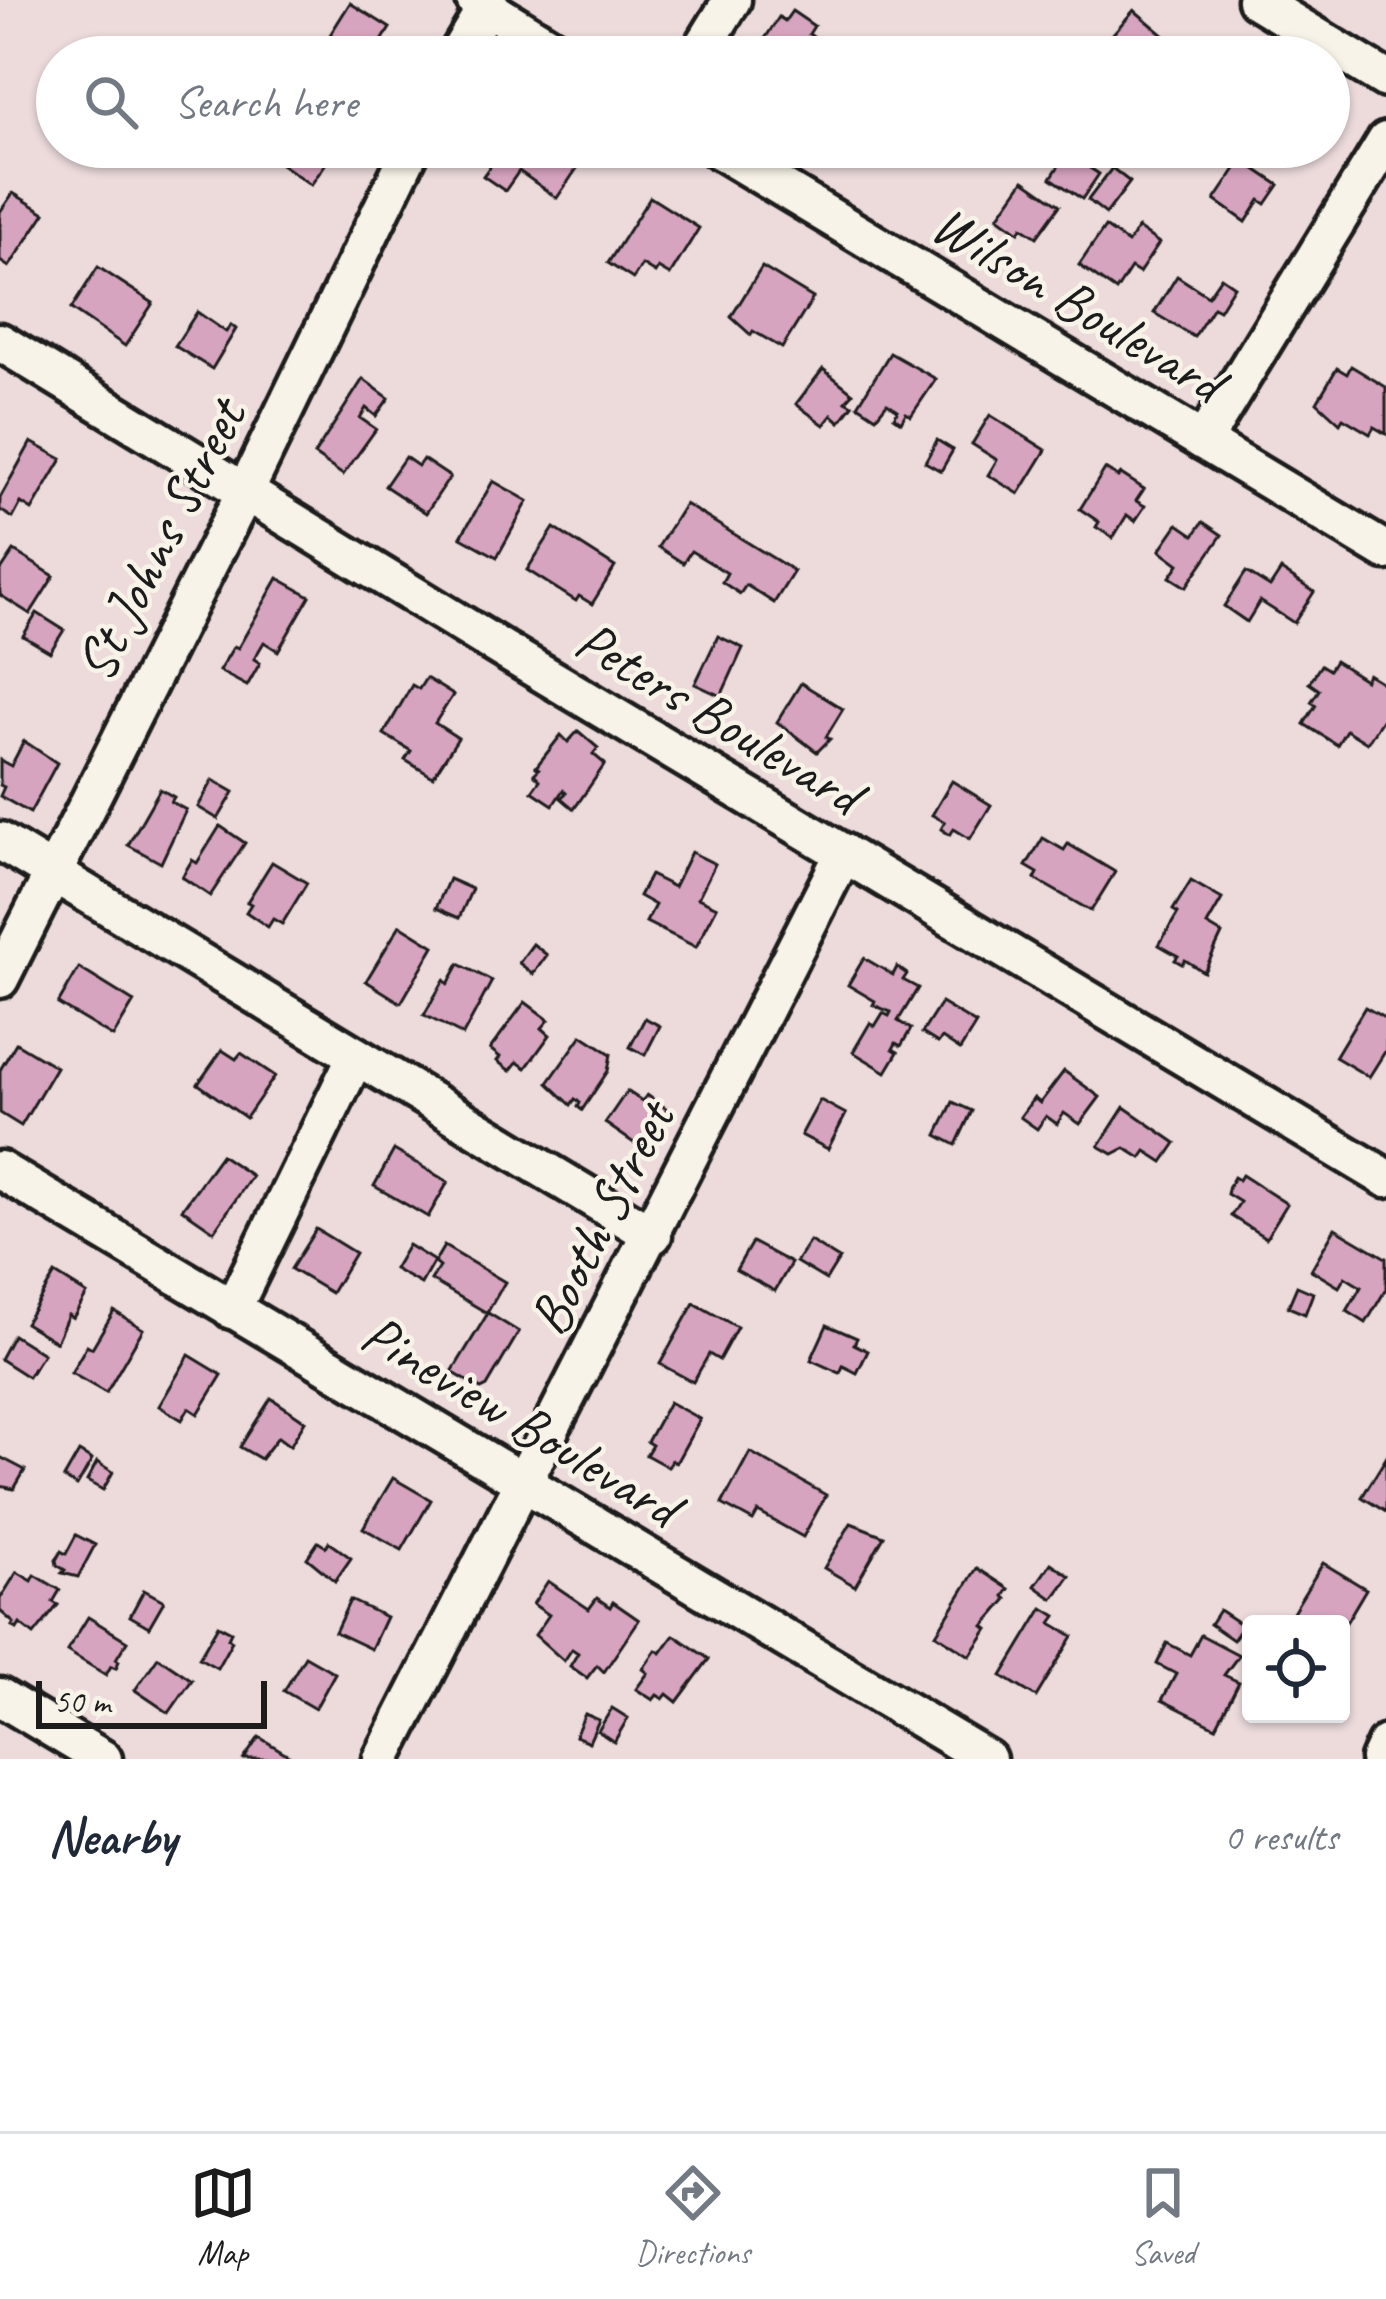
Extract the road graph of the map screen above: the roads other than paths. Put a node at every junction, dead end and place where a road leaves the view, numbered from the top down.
1 (732, 0) edge
2 (1256, 0) edge
3 (480, 3) edge
4 (465, 36) edge
5 (533, 36) edge
6 (710, 36) edge
7 (1315, 36) edge
8 (1350, 57) edge
9 (1386, 79) edge
10 (1386, 141) edge
11 (402, 168) edge
12 (749, 168) edge
13 (0, 342) edge
14 (1203, 441) junction
15 (246, 490) junction
16 (1386, 550) edge
17 (0, 841) edge
18 (844, 853) junction
19 (53, 874) junction
20 (0, 979) edge
21 (356, 1056) junction
22 (0, 1170) edge
23 (1386, 1178) edge
24 (653, 1235) junction
25 (232, 1310) junction
26 (524, 1483) junction
27 (0, 1697) edge
28 (1386, 1744) edge
29 (103, 1759) edge
30 (382, 1759) edge
31 (987, 1759) edge
32 (1379, 1759) edge

1 - 6 street
2 - 7 street
3 - 4 street
3 - 5 street
8 - 9 street
10 - 14 street
11 - 15 street, St Johns Street
12 - 14 street, Wilson Boulevard
13 - 15 street, Peters Boulevard
14 - 16 street, Wilson Boulevard
15 - 18 street, Peters Boulevard
15 - 19 street, St Johns Street
17 - 19 street
18 - 23 street, Peters Boulevard
18 - 24 street, Booth Street
19 - 20 street, St Johns Street
19 - 21 street
21 - 24 street
21 - 25 street
22 - 25 street, Pineview Boulevard
24 - 26 street, Booth Street
25 - 26 street, Pineview Boulevard
26 - 30 street, Booth Street
26 - 31 street, Pineview Boulevard
27 - 29 street
28 - 32 street

